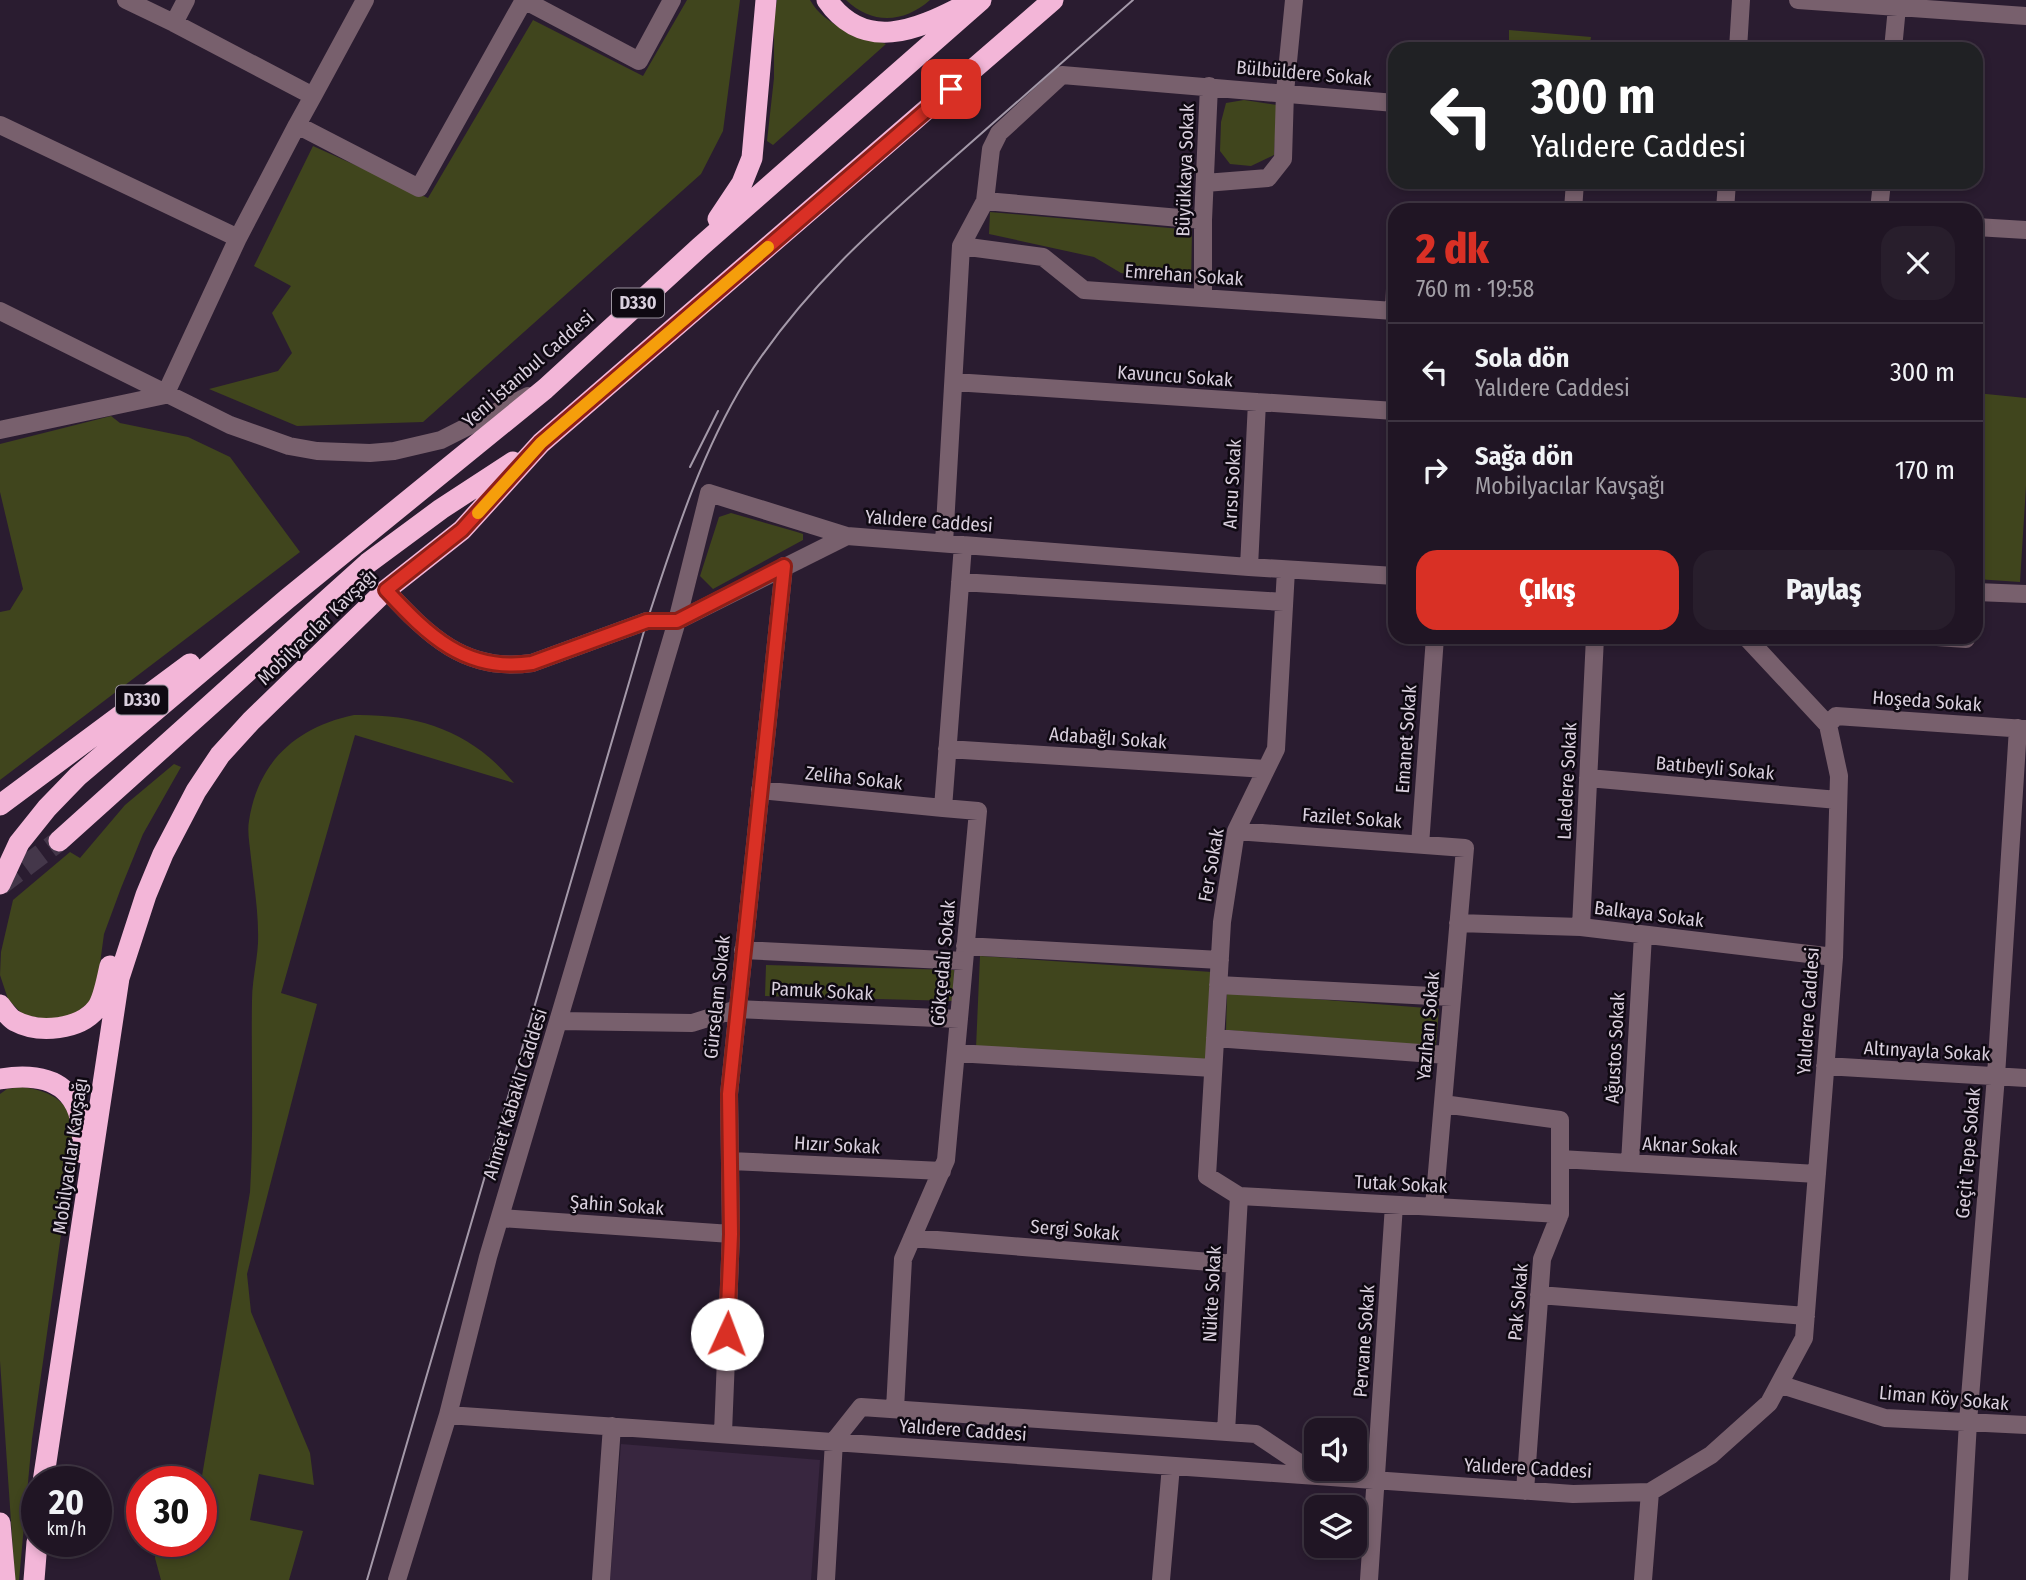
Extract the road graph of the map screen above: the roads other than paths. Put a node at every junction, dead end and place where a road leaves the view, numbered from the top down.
1 (126, 0) edge
2 (186, 0) edge
3 (366, 0) edge
4 (525, 0) edge
5 (672, 0) edge
6 (766, 0) edge
7 (827, 0) edge
8 (974, 0) edge
9 (981, 0) edge
10 (1053, 0) edge
11 (1294, 0) edge
12 (1741, 0) edge
13 (1798, 0) edge
14 (1897, 7) junction
15 (2026, 16) edge
16 (174, 23) junction
17 (1738, 42) edge
18 (1894, 42) edge
19 (1209, 86) junction
20 (1285, 92) junction
21 (313, 96) junction
22 (1388, 102) edge
23 (0, 125) edge
24 (297, 125) junction
25 (1205, 183) junction
26 (985, 201) junction
27 (1203, 220) junction
28 (1983, 227) edge
29 (2026, 230) edge
30 (238, 238) junction
31 (961, 246) junction
32 (700, 247) junction
33 (1203, 298) junction
34 (0, 311) edge
35 (1388, 311) edge
36 (954, 382) junction
37 (545, 389) junction
38 (166, 395) junction
39 (1257, 402) junction
40 (1388, 411) edge
41 (0, 430) edge
42 (541, 443) junction
43 (847, 536) junction
44 (944, 543) junction
45 (963, 545) junction
46 (784, 566) junction
47 (1249, 568) junction
48 (1286, 570) junction
49 (1388, 576) edge
50 (960, 582) junction
51 (386, 590) junction
52 (1983, 592) edge
53 (2026, 594) edge
54 (287, 599) junction
55 (1284, 602) junction
56 (677, 621) junction
57 (1434, 644) edge
58 (1595, 644) edge
59 (1759, 644) edge
60 (1828, 725) junction
61 (2022, 729) edge
62 (947, 749) junction
63 (1266, 769) junction
64 (1588, 778) junction
65 (760, 790) junction
66 (1838, 800) junction
67 (0, 805) edge
68 (943, 808) junction
69 (1236, 831) junction
70 (59, 841) tunnel mouth
71 (1420, 845) junction
72 (1465, 848) joint
73 (2, 881) edge
74 (146, 895) junction
75 (0, 899) edge
76 (1458, 923) junction
77 (1581, 928) junction
78 (1643, 935) junction
79 (743, 950) junction
80 (965, 953) junction
81 (1834, 957) junction
82 (1220, 960) junction
83 (1218, 985) junction
84 (1452, 997) junction
85 (0, 1005) edge
86 (737, 1009) junction
87 (959, 1019) junction
88 (559, 1021) junction
89 (1215, 1038) junction
90 (956, 1054) junction
91 (1447, 1055) junction
92 (1825, 1066) junction
93 (1213, 1068) junction
94 (1996, 1076) junction
95 (2026, 1078) edge
96 (0, 1079) edge
97 (1443, 1104) junction
98 (1560, 1159) junction
99 (730, 1161) junction
100 (1630, 1163) junction
101 (942, 1171) junction
102 (1817, 1174) junction
103 (1239, 1196) junction
104 (1394, 1205) junction
105 (1434, 1207) junction
106 (1560, 1214) junction
107 (500, 1218) junction
108 (731, 1234) junction
109 (912, 1238) junction
110 (79, 1249) junction
111 (1235, 1264) junction
112 (1539, 1295) junction
113 (1806, 1316) junction
114 (1779, 1384) junction
115 (895, 1409) junction
116 (448, 1415) junction
117 (1968, 1422) junction
118 (2026, 1425) edge
119 (612, 1426) junction
120 (1226, 1432) junction
121 (723, 1433) junction
122 (834, 1441) junction
123 (45, 1466) edge
124 (1171, 1466) junction
125 (1304, 1466) edge
126 (1304, 1475) edge
127 (1367, 1479) edge
128 (1375, 1480) junction
129 (1525, 1491) junction
130 (1650, 1492) junction
131 (0, 1523) edge
132 (36, 1557) edge
133 (5, 1580) edge
134 (34, 1580) edge
135 (397, 1580) edge
136 (601, 1580) edge
137 (825, 1580) edge
138 (1161, 1580) edge
139 (1370, 1580) edge
140 (1643, 1580) edge
141 (1959, 1580) edge

1 - 16 street
2 - 16 street
3 - 21 street
4 - 5 street
4 - 24 street
6 - 32 highway
7 - 8 highway
9 - 32 highway, Yeni İstanbul Caddesi / D330
10 - 42 highway, D330
11 - 20 street
12 - 17 street
13 - 14 street
14 - 15 street
14 - 18 street
16 - 21 street
19 - 20 street, Bülbüldere Sokak
19 - 25 street, Büyükkaya Sokak
19 - 26 street, Bülbüldere Sokak
20 - 22 street, Bülbüldere Sokak
20 - 25 street
21 - 24 street
23 - 30 street
24 - 30 street
25 - 27 street, Büyükkaya Sokak
26 - 27 street
26 - 31 street
27 - 33 street, Büyükkaya Sokak
28 - 29 street
30 - 38 street
31 - 33 street, Emrehan Sokak
31 - 36 street
32 - 37 highway, Yeni İstanbul Caddesi / D330
33 - 35 street, Emrehan Sokak
34 - 38 street
36 - 39 street, Kavuncu Sokak
36 - 44 street
37 - 38 street
37 - 54 highway, Yeni İstanbul Caddesi / D330
38 - 41 street
39 - 40 street, Kavuncu Sokak
39 - 47 street, Arısu Sokak
42 - 51 highway, Mobilyacılar Kavşağı
42 - 70 highway, Mobilyacılar Kavşağı / D330
43 - 44 street, Yalıdere Caddesi
43 - 46 street, Yalıdere Caddesi
43 - 56 street, Ahmet Kabaklı Caddesi
44 - 45 street, Yalıdere Caddesi
45 - 47 street, Yalıdere Caddesi
45 - 50 street
46 - 56 street, Yalıdere Caddesi
46 - 65 street, Gürselam Sokak
47 - 48 street, Yalıdere Caddesi
48 - 49 street, Yalıdere Caddesi
48 - 55 street, Fer Sokak
50 - 55 street
50 - 62 street
51 - 56 street, Yalıdere Caddesi
51 - 74 highway, Mobilyacılar Kavşağı
52 - 53 street
54 - 67 highway, D330
54 - 73 highway
55 - 63 street, Fer Sokak
56 - 88 street, Ahmet Kabaklı Caddesi
57 - 71 street, Emanet Sokak
58 - 64 street, Laledere Sokak
59 - 60 street, Yalıdere Caddesi
60 - 61 street, Hoşeda Sokak
60 - 66 street, Yalıdere Caddesi
61 - 94 street, Geçit Tepe Sokak
62 - 63 street, Adabağlı Sokak
62 - 68 street
63 - 69 street, Fer Sokak
64 - 66 street, Batıbeyli Sokak
64 - 77 street, Laledere Sokak
65 - 68 street, Zeliha Sokak
65 - 79 street, Gürselam Sokak
66 - 81 street, Yalıdere Caddesi
68 - 80 street, Gökçedalı Sokak
69 - 71 street, Fazilet Sokak
69 - 82 street, Fer Sokak
71 - 72 street, Fazilet Sokak
72 - 76 street, Yazıhan Sokak
73 - 75 highway
74 - 85 highway
74 - 110 highway, Mobilyacılar Kavşağı
76 - 77 street, Balkaya Sokak
76 - 84 street, Yazıhan Sokak
77 - 78 street, Balkaya Sokak
78 - 81 street, Balkaya Sokak
78 - 100 street, Ağustos Sokak
79 - 80 street
79 - 86 street, Gürselam Sokak
80 - 82 street
80 - 87 street, Gökçedalı Sokak
81 - 92 street, Yalıdere Caddesi
82 - 83 street, Fer Sokak
83 - 84 street
83 - 89 street, Fer Sokak
84 - 91 street, Yazıhan Sokak
86 - 87 street, Pamuk Sokak
86 - 88 street, Pamuk Sokak
86 - 99 street, Gürselam Sokak
87 - 90 street, Gökçedalı Sokak
88 - 107 street, Ahmet Kabaklı Caddesi
89 - 91 street
89 - 93 street, Fer Sokak
90 - 93 street
90 - 101 street, Gökçedalı Sokak
91 - 97 street, Yazıhan Sokak
92 - 94 street, Altınyayla Sokak
92 - 102 street, Yalıdere Caddesi
93 - 103 street, Fer Sokak
94 - 95 street, Altınyayla Sokak
94 - 117 street, Geçit Tepe Sokak
96 - 110 highway
97 - 98 street, Pak Sokak
97 - 105 street, Yazıhan Sokak
98 - 100 street, Aknar Sokak
98 - 106 street, Pak Sokak
99 - 101 street, Hızır Sokak
99 - 108 street, Gürselam Sokak
100 - 102 street, Aknar Sokak
101 - 109 street, Gökçedalı Sokak
102 - 113 street, Yalıdere Caddesi
103 - 104 street, Tutak Sokak
103 - 111 street, Nükte Sokak
104 - 105 street, Tutak Sokak
104 - 128 street, Pervane Sokak
105 - 106 street, Tutak Sokak
106 - 112 street, Pak Sokak
107 - 108 street, Şahin Sokak
107 - 116 street, Ahmet Kabaklı Caddesi
108 - 121 street, Gürselam Sokak
109 - 111 street, Sergi Sokak
109 - 115 street, Gökçedalı Sokak
110 - 123 highway, Mobilyacılar Kavşağı
111 - 120 street, Nükte Sokak
112 - 113 street
112 - 129 street, Pak Sokak
113 - 114 street, Yalıdere Caddesi
114 - 117 street, Liman Köy Sokak
114 - 130 street, Yalıdere Caddesi
115 - 120 street
115 - 122 street
116 - 119 street, Yalıdere Caddesi
116 - 135 street, Ahmet Kabaklı Caddesi
117 - 118 street, Liman Köy Sokak
117 - 141 street, Geçit Tepe Sokak
119 - 121 street, Yalıdere Caddesi
119 - 136 street
120 - 125 street
121 - 122 street, Yalıdere Caddesi
122 - 124 street, Yalıdere Caddesi
122 - 137 street
124 - 126 street, Yalıdere Caddesi
124 - 138 street
127 - 128 street, Yalıdere Caddesi
128 - 129 street, Yalıdere Caddesi
128 - 139 street, Pervane Sokak
129 - 130 street, Yalıdere Caddesi
130 - 140 street
131 - 133 highway
132 - 134 highway

